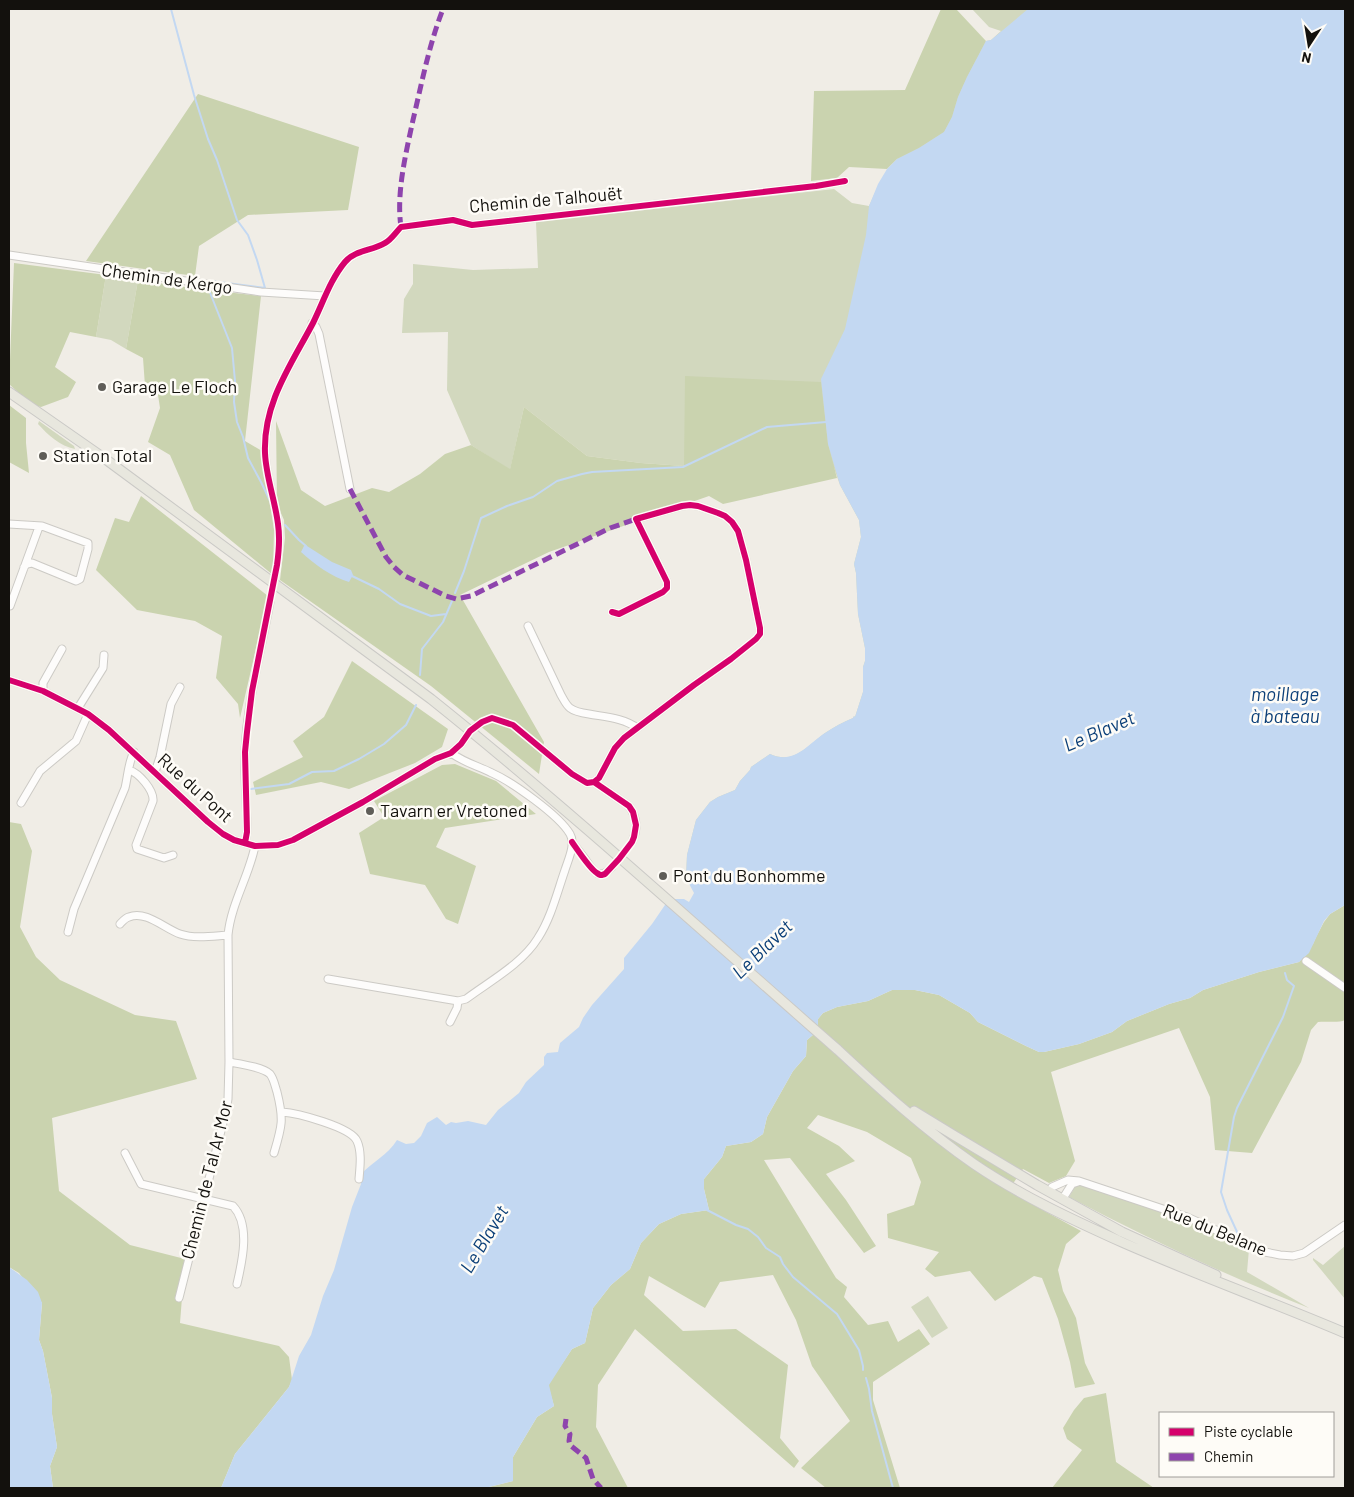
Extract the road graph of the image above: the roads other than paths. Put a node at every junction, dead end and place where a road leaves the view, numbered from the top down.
1 (845, 181) dead end
2 (9, 256) edge
3 (325, 296) junction
4 (312, 323) junction
5 (9, 392) edge
6 (350, 489) dead end
7 (9, 524) edge
8 (39, 527) junction
9 (277, 565) tunnel mouth
10 (24, 567) junction
11 (270, 602) tunnel mouth
12 (9, 606) edge
13 (612, 612) dead end
14 (528, 626) dead end
15 (62, 649) dead end
16 (104, 655) dead end
17 (9, 680) edge
18 (180, 687) dead end
19 (42, 691) junction
20 (78, 708) junction
21 (88, 714) junction
22 (637, 728) junction
23 (470, 731) junction
24 (134, 752) junction
25 (451, 753) junction
26 (129, 770) junction
27 (155, 772) junction
28 (594, 782) junction
29 (20, 803) dead end
30 (572, 842) junction
31 (632, 842) tunnel mouth
32 (245, 843) junction
33 (255, 846) junction
34 (173, 854) dead end
35 (612, 867) dead end
36 (120, 924) dead end
37 (68, 932) dead end
38 (228, 935) junction
39 (1306, 960) dead end
40 (328, 978) dead end
41 (1345, 988) edge
42 (458, 1001) junction
43 (450, 1022) dead end
44 (838, 1050) junction
45 (229, 1062) junction
46 (282, 1112) junction
47 (125, 1153) dead end
48 (274, 1153) dead end
49 (359, 1179) dead end
50 (1079, 1182) junction
51 (1052, 1187) dead end
52 (1065, 1195) dead end
53 (204, 1199) junction
54 (1345, 1225) edge
55 (237, 1284) dead end
56 (179, 1298) dead end
57 (1345, 1331) edge

1 - 3 street, Chemin de Talhouët
2 - 3 street, Chemin de Kergo
3 - 4 street, Chemin de Talhouët
4 - 6 street
4 - 9 street, Chemin de Talhouët
5 - 23 main road
7 - 8 street
8 - 10 street
8 - 10 street
10 - 12 street
11 - 32 street
13 - 22 street
14 - 22 street
15 - 19 street
16 - 20 street
17 - 19 street, Rue du Pont
18 - 27 street
19 - 20 street, Rue du Pont
20 - 21 street, Rue du Pont
21 - 24 street, Rue du Pont
21 - 29 street
22 - 28 street
23 - 25 street, Rue du Pont
23 - 28 street, Rue du Pont
23 - 44 main road
24 - 26 street
24 - 27 street, Rue du Pont
25 - 30 street
25 - 33 street, Rue du Pont
26 - 34 street
26 - 37 street
27 - 32 street, Rue du Pont
28 - 31 street, Rue du Pont
30 - 35 street
30 - 42 street
32 - 33 street, Rue du Pont
33 - 38 street, Chemin de Tal Ar Mor
36 - 38 street
38 - 45 street, Chemin de Tal Ar Mor
39 - 41 street
40 - 42 street
42 - 43 street
44 - 57 main road
44 - 57 main road
45 - 46 street
45 - 53 street, Chemin de Tal Ar Mor
46 - 48 street
46 - 49 street
47 - 53 street
50 - 51 street, Rue du Belane
50 - 52 street
50 - 54 street, Rue du Belane
53 - 55 street
53 - 56 street, Chemin de Tal Ar Mor

